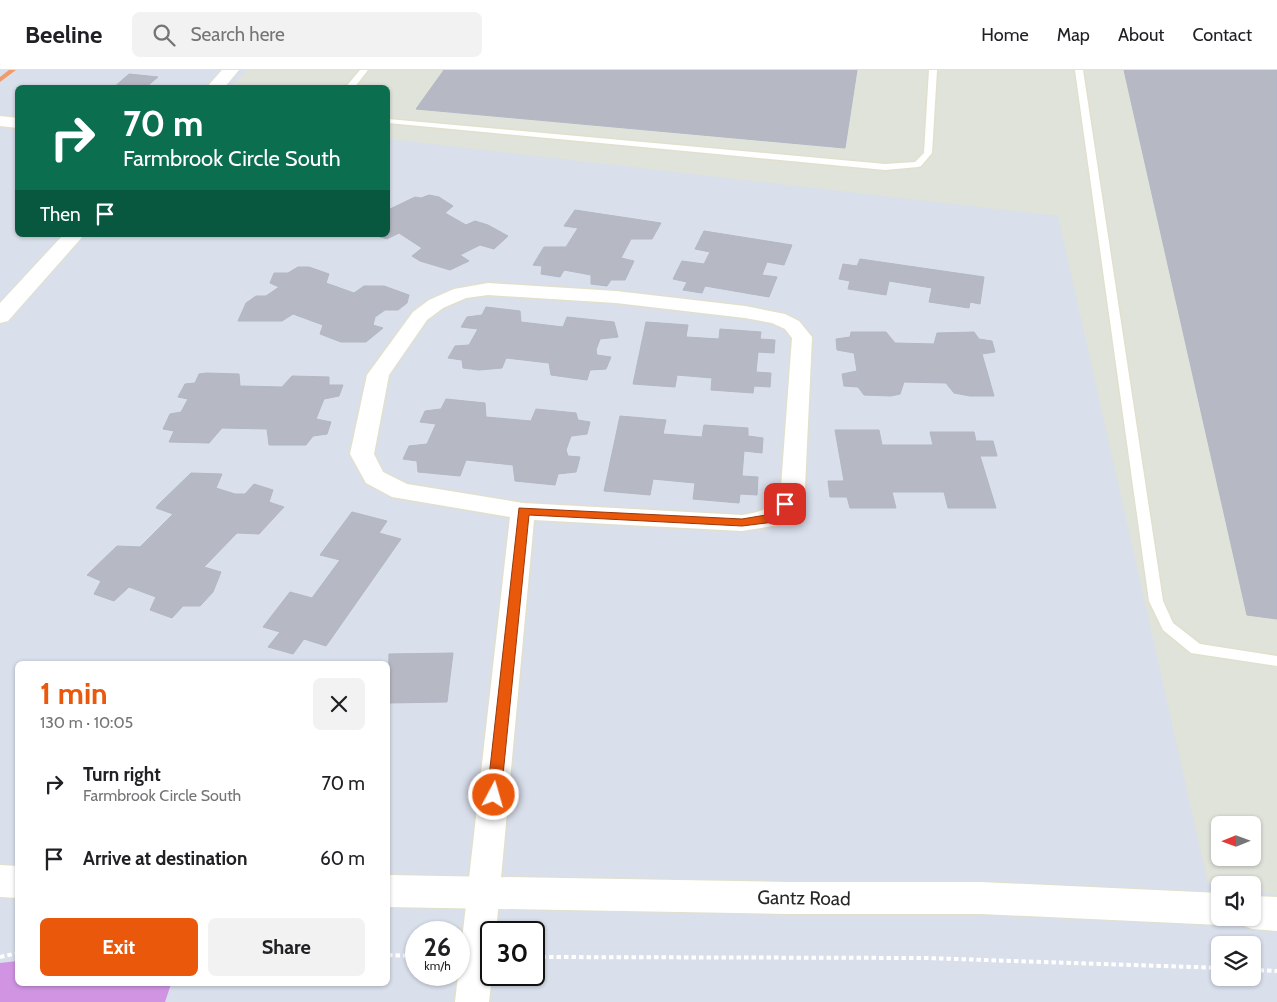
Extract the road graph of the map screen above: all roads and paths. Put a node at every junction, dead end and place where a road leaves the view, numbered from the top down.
1 (231, 70) edge
2 (364, 70) edge
3 (933, 70) edge
4 (1079, 70) edge
5 (217, 85) edge
6 (352, 85) edge
7 (0, 121) edge
8 (390, 121) edge
9 (15, 123) edge
10 (72, 237) edge
11 (0, 316) edge
12 (523, 510) junction
13 (1277, 660) edge
14 (0, 881) edge
15 (15, 882) edge
16 (390, 891) edge
17 (484, 892) junction
18 (1211, 909) edge
19 (1261, 913) edge
20 (1277, 914) edge
21 (15, 954) edge
22 (390, 955) edge
23 (405, 956) edge
24 (0, 957) edge
25 (545, 957) edge
26 (1211, 968) edge
27 (1261, 971) edge
28 (1277, 972) edge
29 (472, 1002) edge

1 - 5 main road
2 - 6 lane
3 - 8 lane
4 - 13 lane
7 - 9 street
10 - 11 main road
12 - 12 street
12 - 17 street
14 - 15 main road
16 - 17 main road, Gantz Road
17 - 18 main road, Gantz Road
17 - 29 street
19 - 20 main road
21 - 24 path
22 - 23 path
25 - 26 path
27 - 28 path

